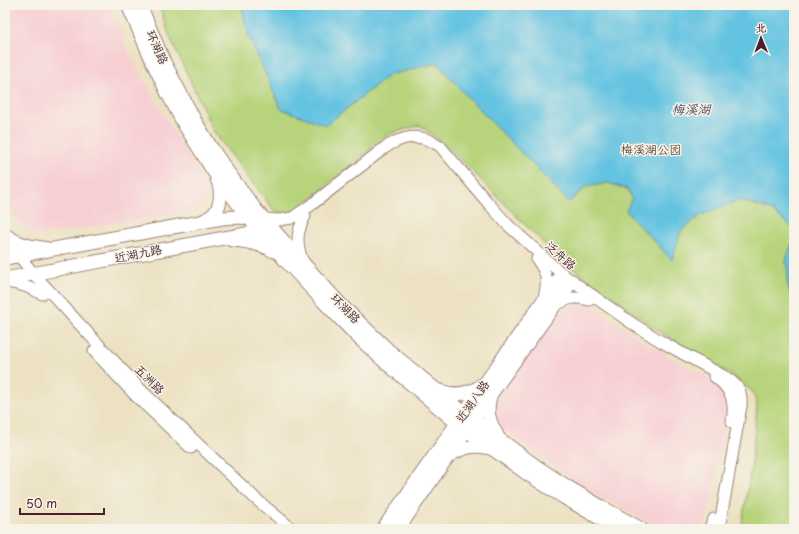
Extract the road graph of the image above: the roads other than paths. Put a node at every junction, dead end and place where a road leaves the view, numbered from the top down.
1 (128, 5) edge
2 (140, 5) edge
3 (214, 172) junction
4 (252, 213) junction
5 (305, 216) junction
6 (292, 218) junction
7 (204, 221) junction
8 (265, 226) junction
9 (5, 234) edge
10 (210, 240) junction
11 (57, 249) junction
12 (10, 255) edge
13 (285, 260) junction
14 (537, 260) junction
15 (304, 264) junction
16 (64, 267) junction
17 (29, 274) junction
18 (5, 279) edge
19 (566, 280) junction
20 (5, 282) edge
21 (42, 294) junction
22 (54, 296) junction
23 (589, 300) junction
24 (549, 303) junction
25 (486, 381) junction
26 (431, 393) junction
27 (491, 394) junction
28 (465, 421) junction
29 (496, 444) junction
30 (444, 452) junction
31 (716, 526) edge
32 (281, 529) edge
33 (292, 529) edge
34 (383, 529) edge
35 (398, 529) edge
36 (618, 529) edge
37 (641, 529) edge

1 - 3 main road, 环湖路
2 - 4 main road, 环湖路
3 - 4 main road, 环湖路
3 - 7 main road
4 - 6 street
4 - 7 main road, 近湖九路
4 - 8 main road, 环湖路
5 - 8 street, 泛舟路
5 - 14 street, 泛舟路
5 - 15 street
6 - 8 street, 泛舟路
6 - 19 street, 泛舟路
7 - 11 main road, 近湖九路
8 - 10 main road, 近湖九路
8 - 13 main road, 环湖路
8 - 15 main road, 环湖路
9 - 11 street
9 - 12 street, 五洲路
10 - 13 main road
10 - 16 main road, 近湖九路
11 - 12 main road, 近湖九路
12 - 17 street, 五洲路
13 - 26 main road, 环湖路
14 - 19 street, 泛舟路
14 - 24 street
15 - 26 main road, 环湖路
16 - 17 main road, 近湖九路
16 - 22 street
17 - 18 main road, 近湖九路
17 - 21 street, 五洲路
17 - 22 street, 五洲路
19 - 23 street, 泛舟路
19 - 24 main road, 近湖八路
19 - 31 street, 泛舟路
20 - 21 street
21 - 32 street, 五洲路
22 - 33 street, 五洲路
23 - 24 street
23 - 31 street, 泛舟路
24 - 25 main road, 近湖八路
24 - 27 main road, 近湖八路
25 - 26 main road
25 - 28 main road, 近湖八路
26 - 28 main road, 环湖路
26 - 30 main road
27 - 28 main road, 近湖八路
27 - 29 main road
28 - 29 main road, 环湖路
28 - 30 main road, 近湖八路
29 - 30 main road
29 - 36 main road, 环湖路
29 - 37 main road, 环湖路
30 - 34 main road, 近湖八路
30 - 35 main road, 近湖八路

